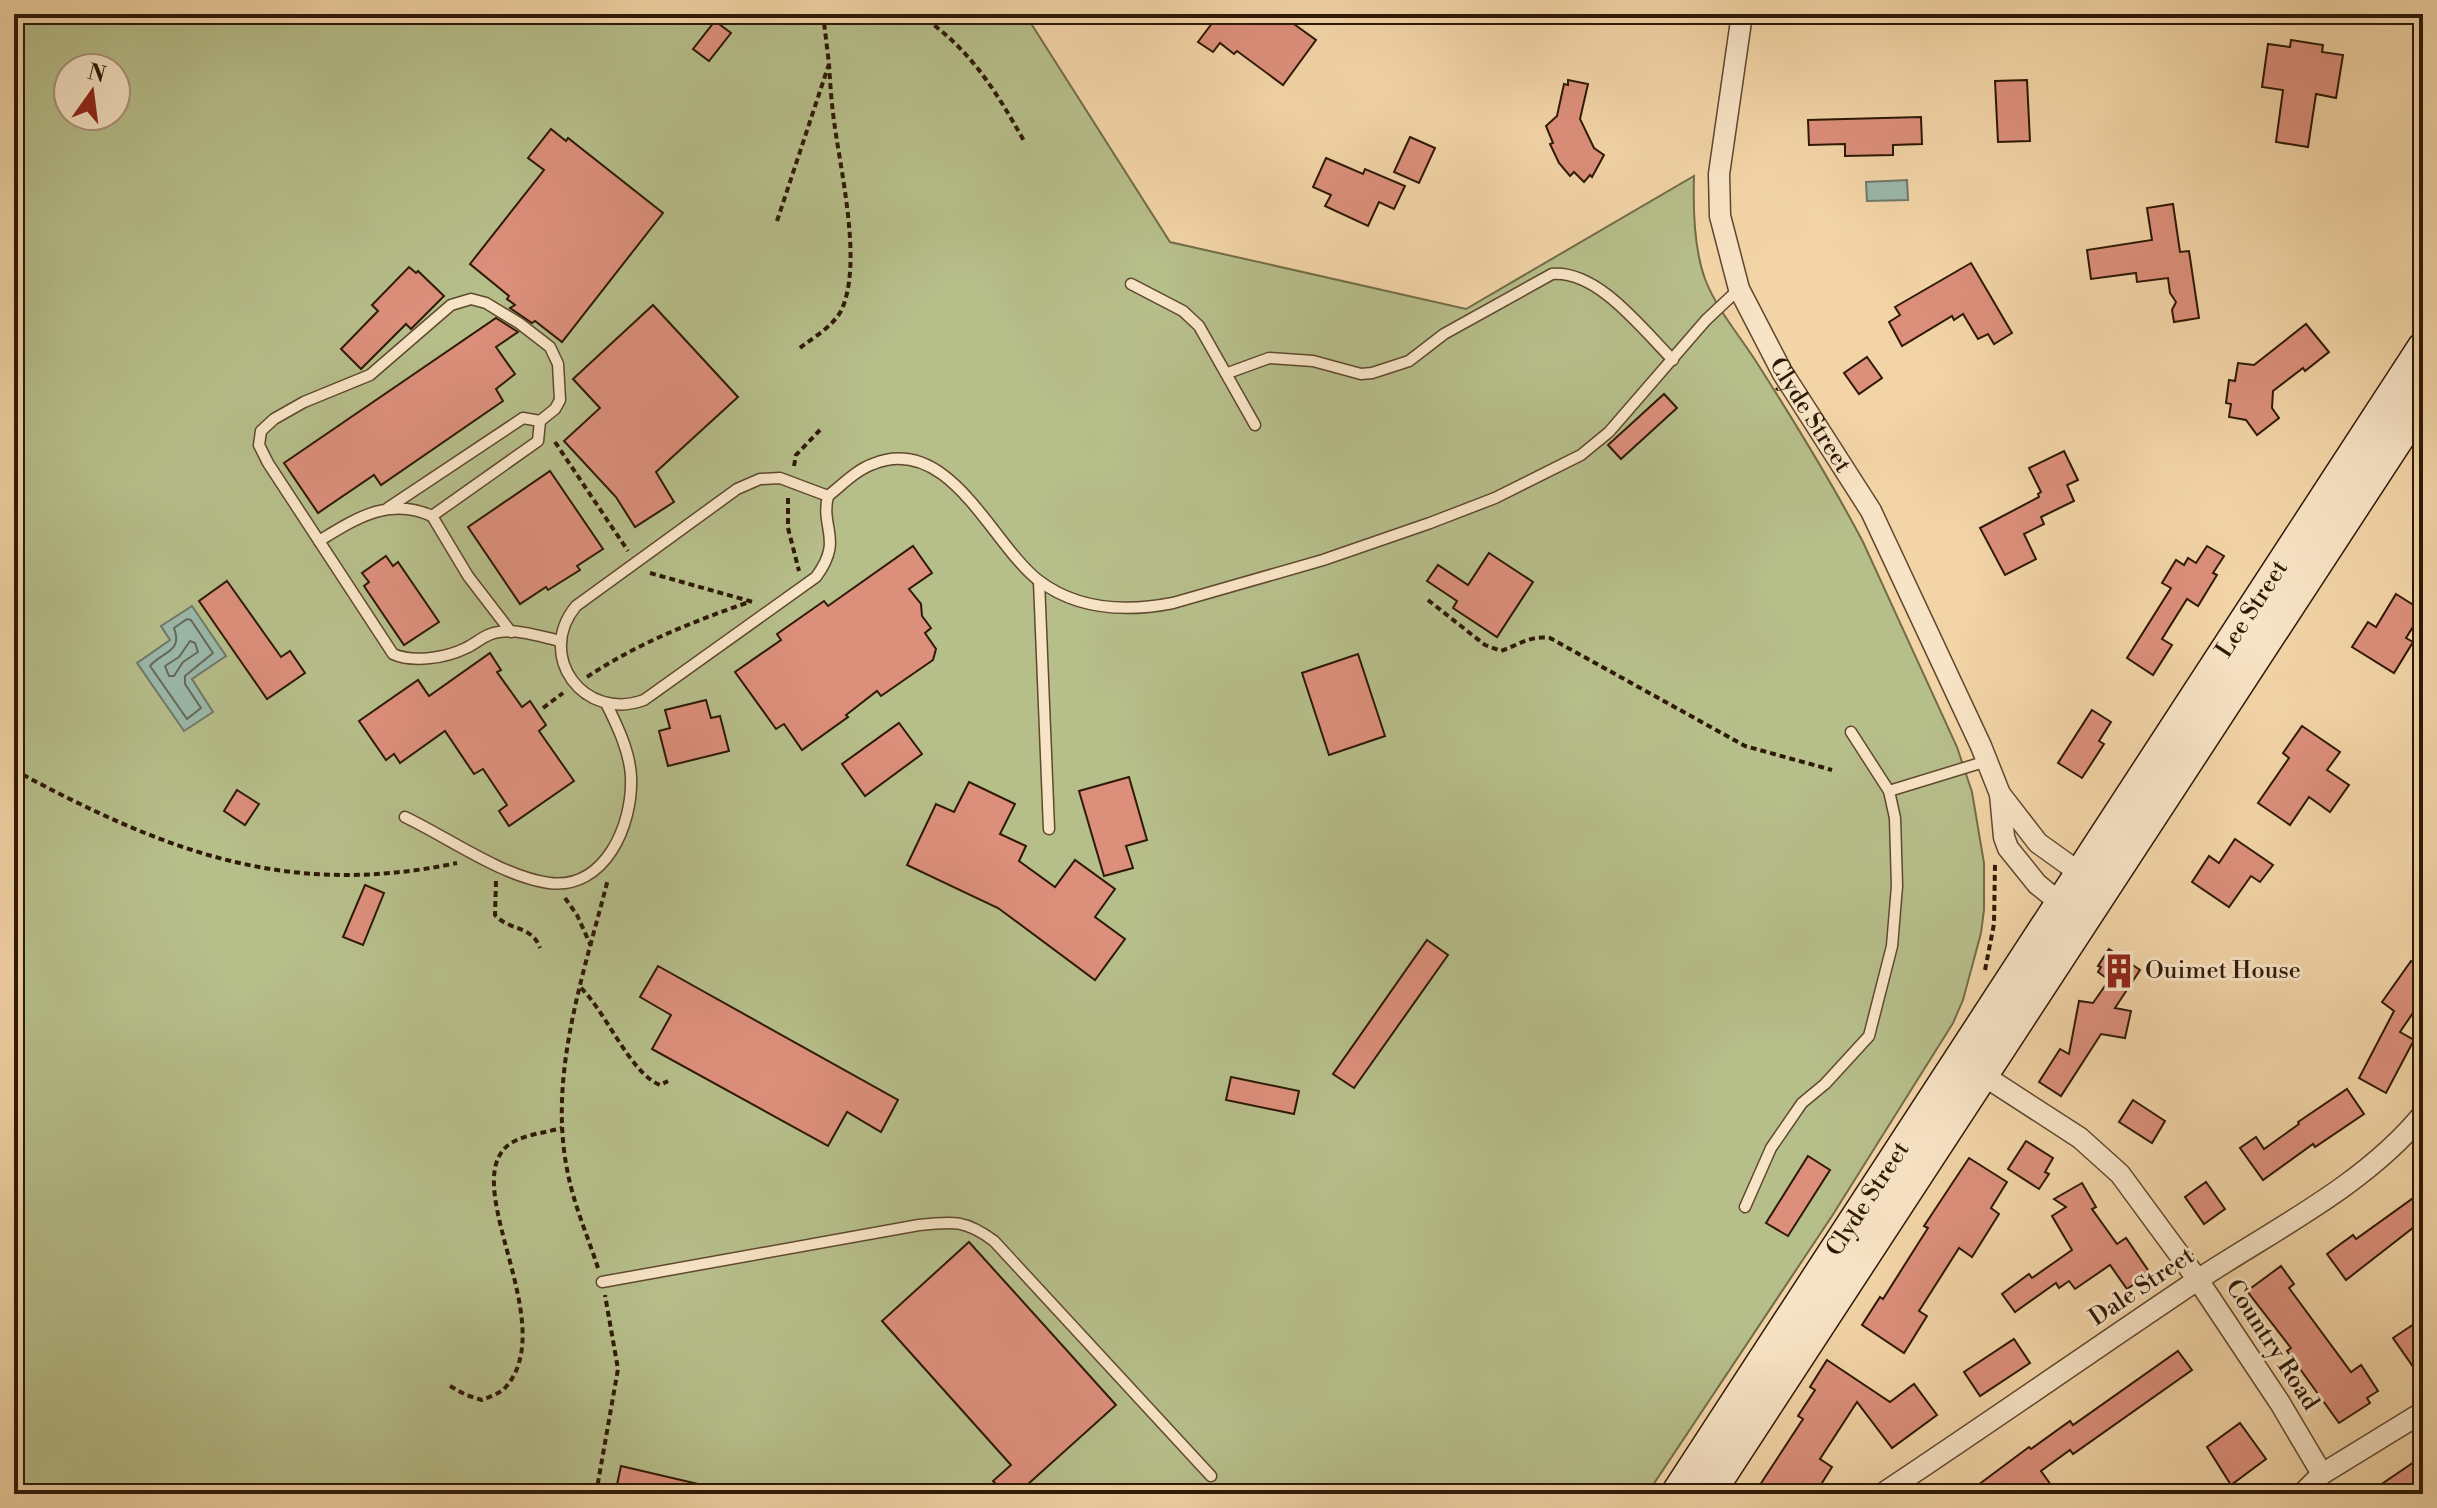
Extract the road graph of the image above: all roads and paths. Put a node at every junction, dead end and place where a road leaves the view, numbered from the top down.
1 (823, 14) edge
2 (918, 14) edge
3 (1742, 14) edge
4 (829, 64) junction
5 (1024, 141) dead end
6 (777, 221) dead end
7 (1131, 284) dead end
8 (1739, 289) junction
9 (2423, 347) edge
10 (800, 348) dead end
11 (1673, 360) junction
12 (1228, 373) junction
13 (2423, 401) edge
14 (540, 421) junction
15 (1255, 425) dead end
16 (820, 430) dead end
17 (791, 481) junction
18 (828, 496) junction
19 (388, 508) junction
20 (432, 516) junction
21 (319, 541) junction
22 (635, 562) junction
23 (1039, 581) junction
24 (806, 585) junction
25 (1428, 600) dead end
26 (750, 602) junction
27 (770, 611) junction
28 (511, 632) junction
29 (561, 641) junction
30 (575, 684) junction
31 (606, 703) junction
32 (543, 708) dead end
33 (1851, 732) dead end
34 (1987, 761) junction
35 (14, 770) edge
36 (1832, 770) dead end
37 (1889, 791) junction
38 (2000, 794) junction
39 (405, 817) dead end
40 (1049, 829) dead end
41 (618, 843) junction
42 (483, 858) junction
43 (1994, 859) dead end
44 (500, 867) junction
45 (2092, 882) junction
46 (554, 883) junction
47 (2072, 913) junction
48 (591, 947) junction
49 (540, 948) dead end
50 (1982, 980) dead end
51 (581, 988) junction
52 (1971, 1067) junction
53 (668, 1081) dead end
54 (2423, 1114) edge
55 (562, 1128) junction
56 (1745, 1207) dead end
57 (2198, 1280) junction
58 (602, 1282) junction
59 (450, 1386) dead end
60 (2423, 1412) edge
61 (2322, 1474) junction
62 (1211, 1476) dead end
63 (596, 1494) edge
64 (1676, 1494) edge
65 (1709, 1494) edge
66 (1882, 1494) edge
67 (2302, 1494) edge

1 - 4 path
2 - 5 path
3 - 8 street, Clyde Street
4 - 6 path
4 - 10 path
7 - 12 lane
8 - 11 lane
8 - 34 street, Clyde Street
9 - 45 main road, Lee Street
11 - 12 lane
11 - 23 lane
12 - 15 lane
13 - 45 main road, Lee Street
14 - 19 lane
14 - 20 lane
14 - 21 lane
14 - 22 path
16 - 17 path
17 - 18 lane
17 - 22 lane
17 - 24 path
18 - 23 lane
18 - 24 lane
19 - 20 lane
19 - 21 lane
20 - 28 lane
21 - 28 lane
22 - 26 path
22 - 29 lane
23 - 40 lane
24 - 27 lane
25 - 36 path
26 - 27 path
26 - 30 path
27 - 31 lane
28 - 29 lane
29 - 30 lane
30 - 31 lane
30 - 32 path
31 - 41 lane
33 - 37 lane
34 - 37 lane
34 - 38 street, Clyde Street
35 - 42 path
37 - 56 lane
38 - 45 street, Clyde Street
38 - 47 street, Clyde Street
39 - 42 lane
41 - 46 lane
41 - 48 path
42 - 44 lane
43 - 50 path
44 - 46 lane
44 - 49 path
45 - 47 main road, Clyde Street
46 - 48 path
47 - 52 main road, Clyde Street
48 - 51 path
51 - 53 path
51 - 55 path
52 - 57 street, Country Road
52 - 64 main road, Clyde Street
52 - 65 main road, Clyde Street
54 - 57 street, Dale Street
55 - 58 path
55 - 59 path
57 - 61 street, Country Road
57 - 66 street, Dale Street
58 - 62 lane
58 - 63 path
60 - 61 street
61 - 67 street

